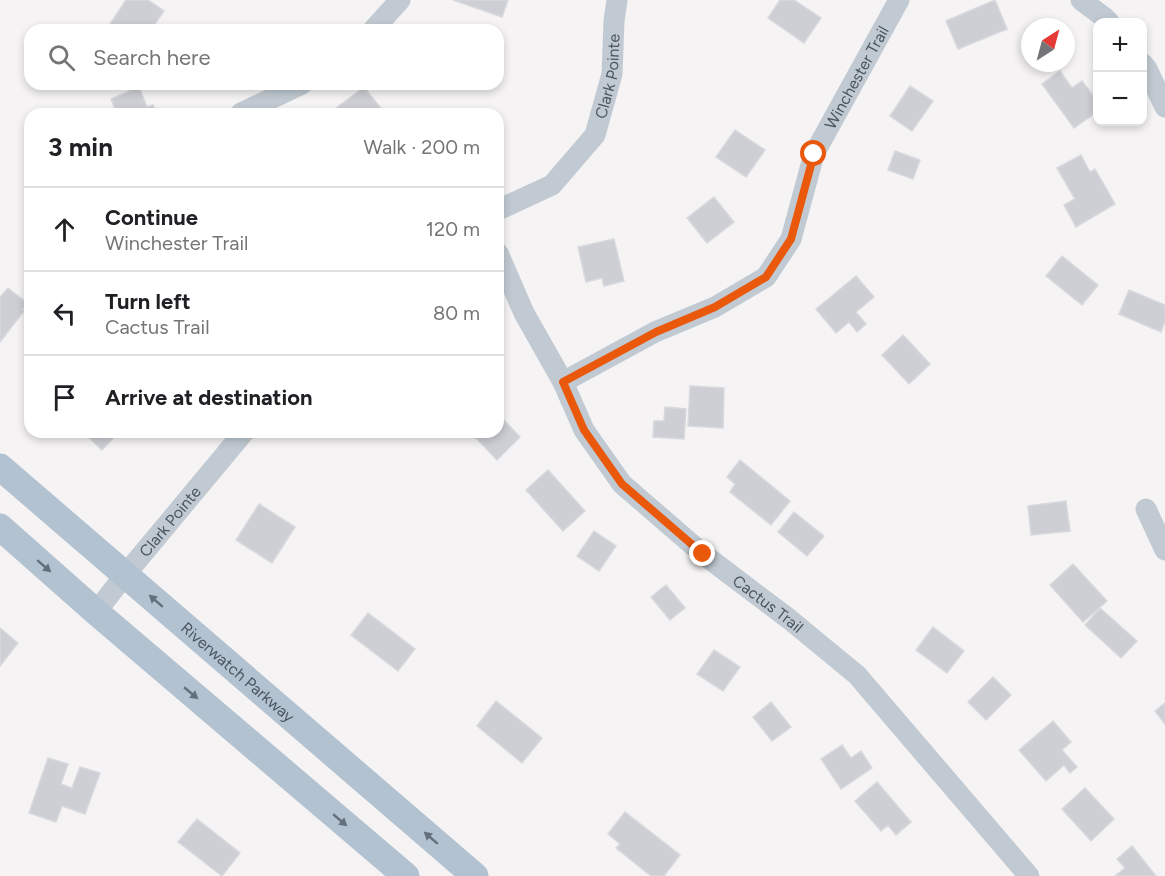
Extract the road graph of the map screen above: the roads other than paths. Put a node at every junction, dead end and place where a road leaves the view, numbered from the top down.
1 (400, 0) edge
2 (617, 0) edge
3 (899, 0) edge
4 (1081, 0) edge
5 (1105, 18) edge
6 (379, 24) edge
7 (1147, 69) edge
8 (289, 90) edge
9 (1165, 107) edge
10 (252, 108) edge
11 (504, 207) edge
12 (504, 267) edge
13 (563, 382) junction
14 (238, 438) edge
15 (0, 467) edge
16 (1146, 509) dead end
17 (0, 527) edge
18 (1165, 550) edge
19 (125, 574) junction
20 (96, 612) junction
21 (406, 876) edge
22 (475, 876) edge
23 (1029, 876) edge

1 - 6 street
2 - 11 street, Clark Pointe
3 - 13 street, Winchester Trail
4 - 5 street
7 - 9 street
8 - 10 street
12 - 13 street, Cactus Trail
13 - 23 street, Cactus Trail
14 - 19 street, Clark Pointe
15 - 19 main road, Riverwatch Parkway
16 - 18 street
17 -> 20 main road
19 - 20 street, Clark Pointe
22 -> 19 main road, Riverwatch Parkway
20 -> 21 main road

